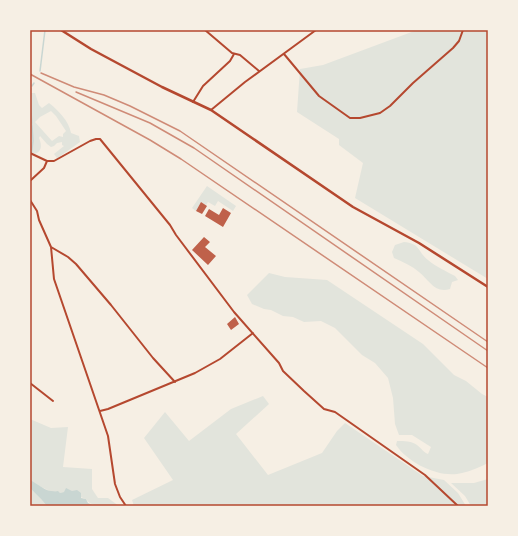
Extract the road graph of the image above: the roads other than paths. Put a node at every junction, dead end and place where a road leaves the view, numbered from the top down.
1 (61, 30) edge
2 (205, 30) edge
3 (316, 30) edge
4 (463, 30) edge
5 (234, 54) junction
6 (284, 54) junction
7 (260, 71) junction
8 (193, 102) junction
9 (211, 110) junction
10 (31, 154) edge
11 (47, 161) junction
12 (31, 180) dead end
13 (30, 200) edge
14 (51, 246) junction
15 (488, 287) edge
16 (254, 333) junction
17 (175, 382) junction
18 (30, 383) edge
19 (53, 401) dead end
20 (100, 411) junction
21 (126, 506) edge
22 (458, 506) edge

1 - 8 street
2 - 5 street
3 - 6 street
4 - 6 street
5 - 7 street
5 - 8 street
6 - 7 street
7 - 9 street
8 - 9 street
9 - 15 street
10 - 11 street
11 - 12 street
11 - 16 street
13 - 14 street
14 - 17 street
14 - 20 street
16 - 17 street
16 - 22 street
17 - 20 street
18 - 19 street
20 - 21 street

